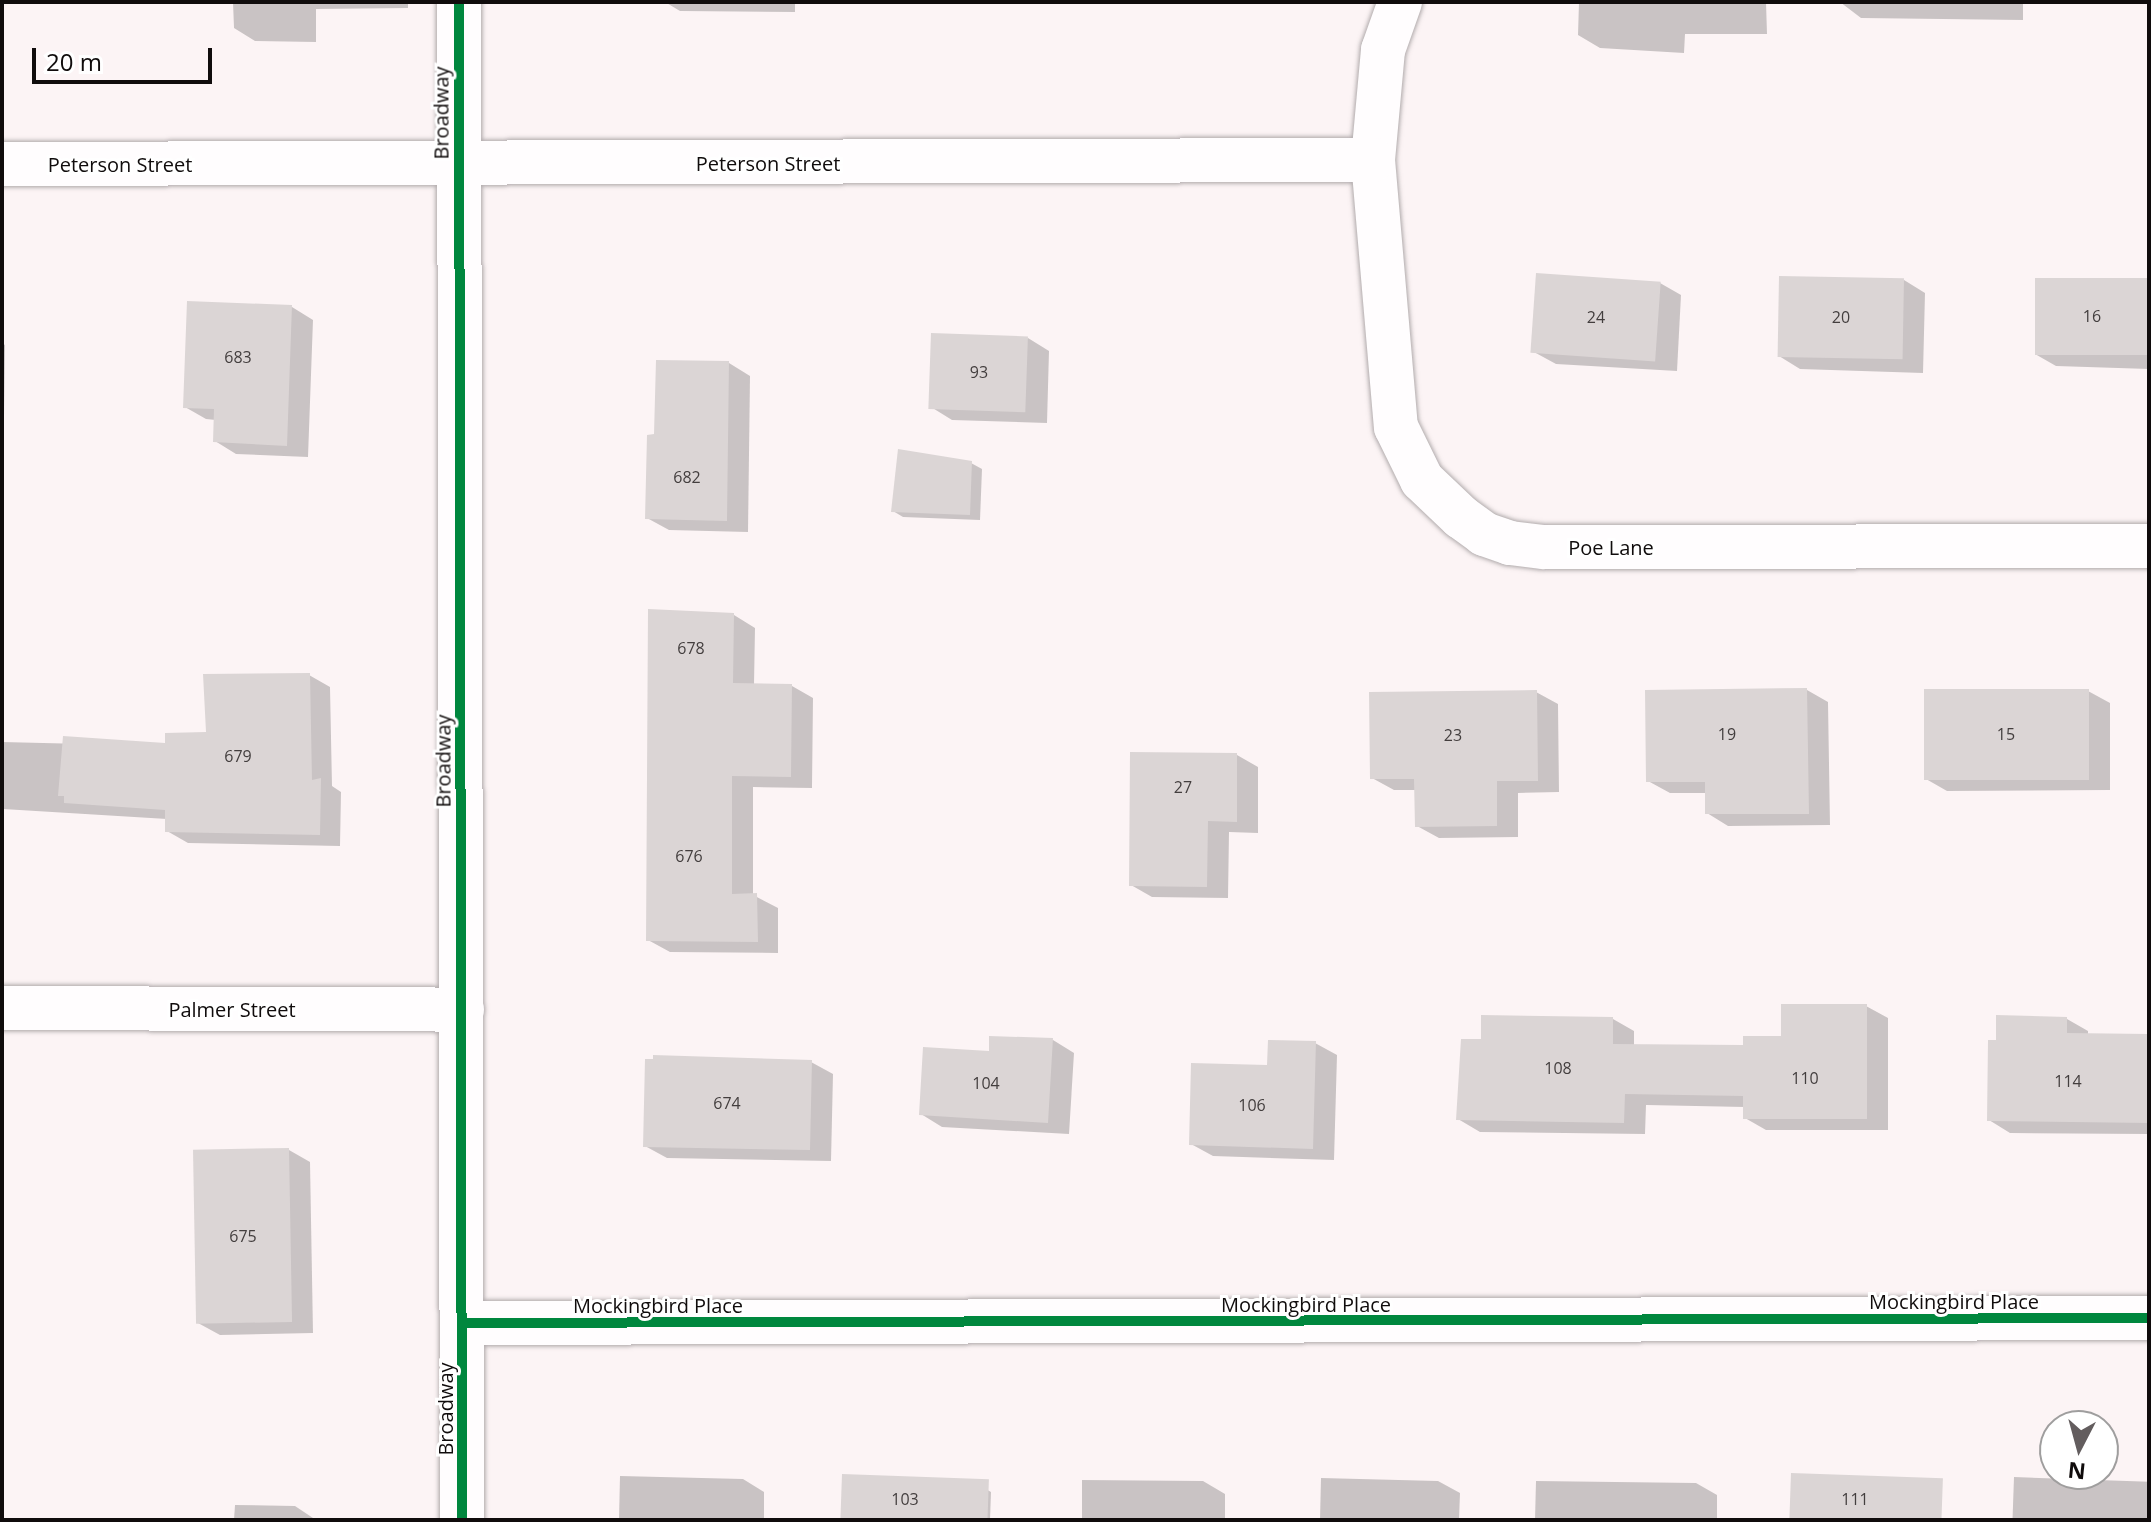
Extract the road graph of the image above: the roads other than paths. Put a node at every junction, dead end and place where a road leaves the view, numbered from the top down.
1 (459, 2) edge
2 (1400, 2) edge
3 (1373, 160) junction
4 (2, 164) edge
5 (459, 164) junction
6 (2149, 546) edge
7 (2, 1008) edge
8 (462, 1010) junction
9 (2149, 1318) edge
10 (463, 1323) junction
11 (462, 1520) edge

1 - 5 street, Broadway
2 - 3 street
3 - 5 street, Peterson Street
3 - 6 street, Poe Lane
4 - 5 street, Peterson Street
5 - 8 street, Broadway
7 - 8 street, Palmer Street
8 - 10 street, Broadway
9 - 10 street, Mockingbird Place
10 - 11 street, Broadway

